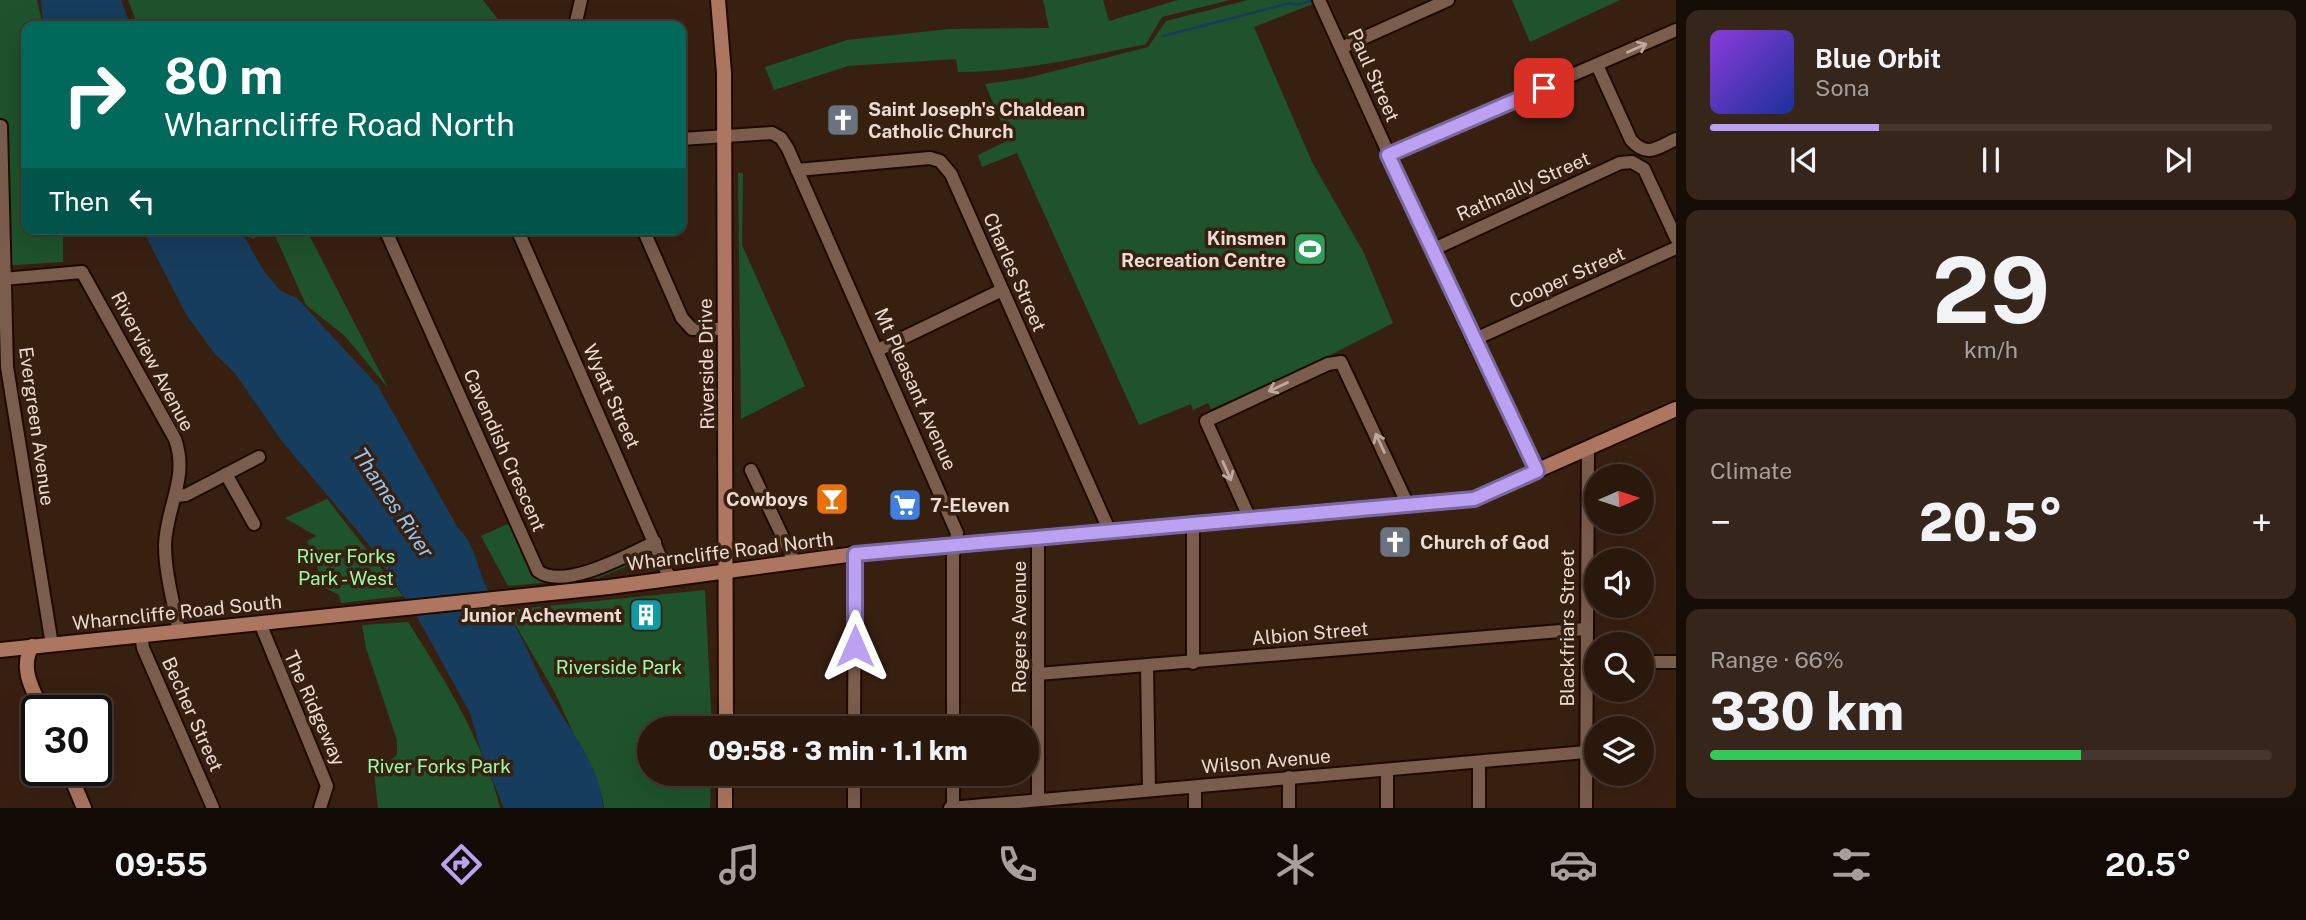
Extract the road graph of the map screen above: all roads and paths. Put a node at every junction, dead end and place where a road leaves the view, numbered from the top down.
1 (582, 0) edge
2 (718, 0) edge
3 (1319, 0) edge
4 (1448, 0) edge
5 (576, 21) edge
6 (1676, 30) edge
7 (1341, 48) junction
8 (1597, 65) junction
9 (1, 126) edge
10 (724, 136) junction
11 (686, 139) edge
12 (1676, 139) edge
13 (1388, 155) junction
14 (797, 170) junction
15 (388, 235) edge
16 (520, 235) edge
17 (646, 235) edge
18 (1676, 238) edge
19 (1676, 248) edge
20 (1432, 250) junction
21 (4, 279) junction
22 (1002, 290) junction
23 (725, 328) junction
24 (1473, 340) junction
25 (878, 350) junction
26 (1676, 409) edge
27 (1588, 448) junction
28 (259, 457) dead end
29 (751, 470) dead end
30 (1537, 471) junction
31 (226, 474) junction
32 (177, 496) junction
33 (1408, 505) junction
34 (1250, 519) junction
35 (254, 524) dead end
36 (1193, 524) junction
37 (1110, 532) junction
38 (1038, 538) junction
39 (655, 542) junction
40 (957, 545) junction
41 (855, 554) junction
42 (795, 563) junction
43 (726, 572) junction
44 (670, 579) junction
45 (357, 613) joint
46 (260, 624) junction
47 (1585, 629) junction
48 (178, 632) junction
49 (1586, 632) edge
50 (141, 635) junction
51 (52, 645) junction
52 (32, 646) junction
53 (6, 649) edge
54 (1654, 662) edge
55 (1676, 662) edge
56 (1194, 663) junction
57 (1147, 666) junction
58 (1038, 674) junction
59 (27, 677) junction
60 (35, 695) edge
61 (726, 716) edge
62 (854, 716) edge
63 (953, 716) edge
64 (1584, 752) edge
65 (1479, 762) junction
66 (1387, 770) junction
67 (1289, 777) junction
68 (75, 786) edge
69 (725, 786) edge
70 (854, 786) edge
71 (952, 786) edge
72 (1586, 786) edge
73 (1195, 787) junction
74 (1149, 790) junction
75 (1043, 802) edge
76 (84, 808) edge
77 (213, 808) edge
78 (320, 808) edge
79 (725, 808) edge
80 (854, 808) edge
81 (951, 808) edge
82 (1195, 808) edge
83 (1289, 808) edge
84 (1387, 808) edge
85 (1479, 808) edge
86 (1586, 808) edge

1 - 5 street
2 - 10 main road, Riverside Drive
3 - 7 street, Paul Street
4 - 7 street
8 -> 6 street
7 - 13 street, Paul Street
8 - 12 street
8 - 13 street
9 - 21 street, Evergreen Avenue
10 - 11 street
10 - 14 street, Mt Pleasant Avenue
10 - 23 main road, Riverside Drive
13 - 20 street, Paul Street
14 - 22 street, Charles Street
14 - 25 street, Mt Pleasant Avenue
15 - 39 street, Cavendish Crescent
16 - 39 street, Wyatt Street
17 - 23 street
18 - 20 street, Rathnally Street
19 - 24 street, Cooper Street
20 - 24 street, Paul Street
21 - 32 street, Riverview Avenue
21 - 51 street, Evergreen Avenue
22 - 25 street
22 - 37 street, Charles Street
23 - 43 main road, Riverside Drive
24 - 30 street, Paul Street
25 - 40 street, Mt Pleasant Avenue
26 - 27 main road, Wharncliffe Road North
27 - 30 main road, Wharncliffe Road North
27 - 47 street, Blackfriars Street
28 - 31 street
29 - 42 street
30 - 33 main road, Wharncliffe Road North
31 - 32 street
31 - 35 street
32 - 48 street, Riverview Avenue
33 - 34 main road, Wharncliffe Road North
33 -> 34 street
34 - 36 main road, Wharncliffe Road North
36 - 37 main road, Wharncliffe Road North
36 - 56 street
37 - 38 main road, Wharncliffe Road North
38 - 40 main road, Wharncliffe Road North
38 - 58 street, Rogers Avenue
39 - 44 street, Wyatt Street
40 - 41 main road, Wharncliffe Road North
40 - 63 street, Mt Pleasant Avenue
41 - 42 main road, Wharncliffe Road North
41 - 62 street
42 - 43 main road, Wharncliffe Road North
43 - 44 main road, Wharncliffe Road North
43 - 61 main road, Riverside Drive
44 - 45 main road, Wharncliffe Road North
45 - 46 main road, Wharncliffe Road South
46 - 48 main road, Wharncliffe Road South
46 - 78 street, The Ridgeway
47 - 49 street, Blackfriars Street
47 - 56 street, Albion Street
48 - 50 main road, Wharncliffe Road South
50 - 51 main road, Wharncliffe Road South
50 - 77 street, Becher Street
51 - 52 main road, Wharncliffe Road South
52 - 53 main road, Wharncliffe Road South
52 - 59 main road
53 - 59 main road
54 - 55 street
56 - 57 street, Albion Street
57 - 58 street, Albion Street
57 - 74 street
58 - 75 street, Rogers Avenue
59 - 60 main road
64 - 65 street, Wilson Avenue
65 - 66 street, Wilson Avenue
65 - 85 street
66 - 67 street, Wilson Avenue
66 - 84 street
67 - 73 street, Wilson Avenue
67 - 83 street
68 - 76 main road
69 - 79 main road
70 - 80 street
71 - 81 street
72 - 86 street, Blackfriars Street
73 - 74 street, Wilson Avenue
73 - 82 street
74 - 75 street, Wilson Avenue
75 - 81 street, Wilson Avenue

